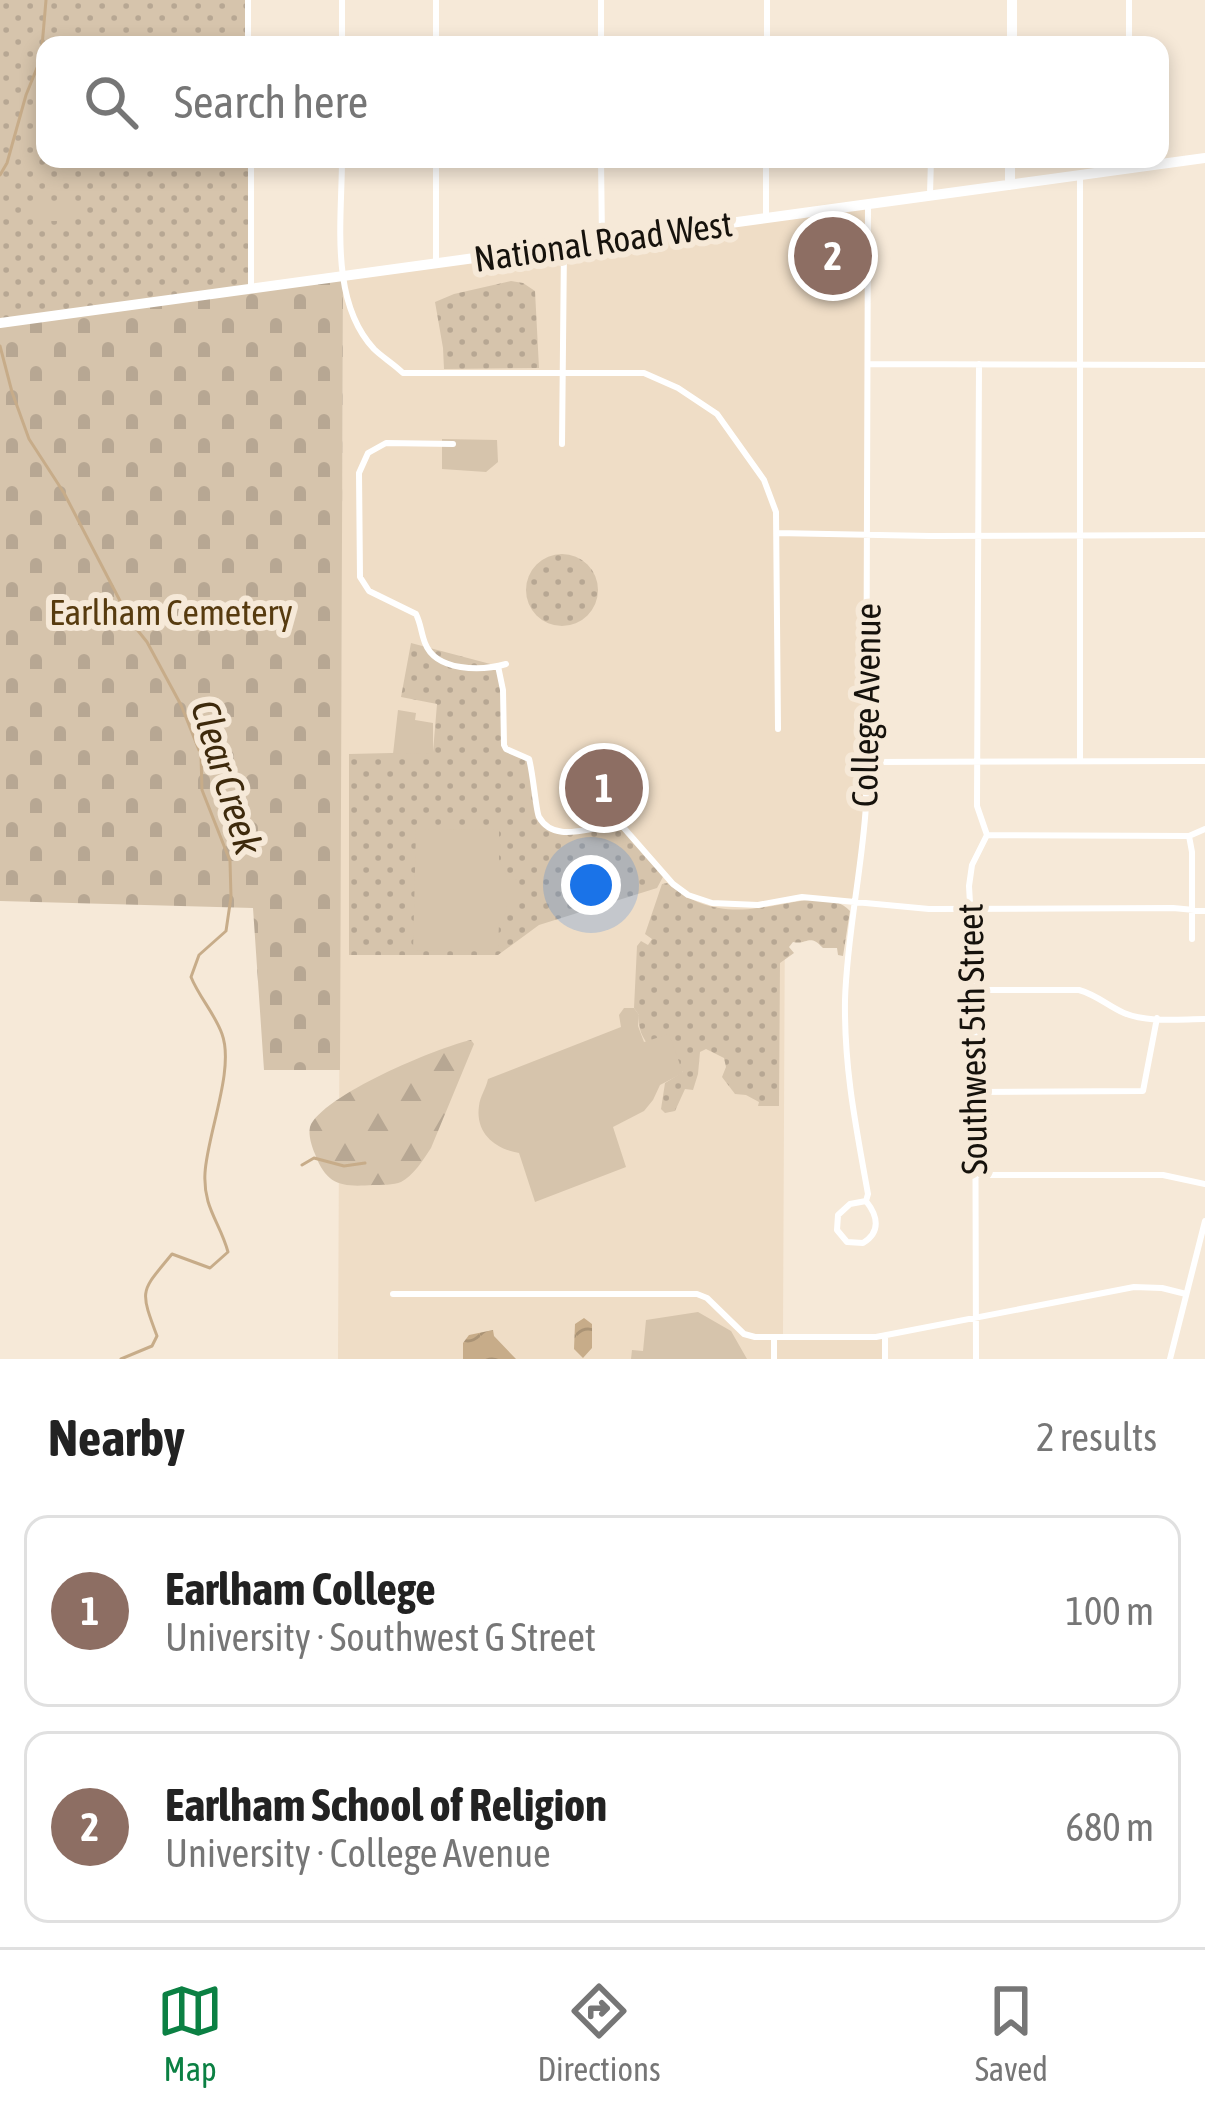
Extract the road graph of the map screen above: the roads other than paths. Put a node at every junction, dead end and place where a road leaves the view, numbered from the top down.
1 (248, 0) edge
2 (342, 0) edge
3 (436, 0) edge
4 (602, 0) edge
5 (767, 0) edge
6 (1012, 0) edge
7 (1129, 0) edge
8 (248, 36) edge
9 (342, 36) edge
10 (436, 36) edge
11 (601, 36) edge
12 (767, 36) edge
13 (1012, 36) edge
14 (1129, 36) edge
15 (1205, 158) edge
16 (1169, 161) edge
17 (251, 168) edge
18 (342, 168) edge
19 (436, 168) edge
20 (601, 168) edge
21 (766, 168) edge
22 (931, 168) edge
23 (1010, 168) edge
24 (1114, 168) edge
25 (1080, 177) junction
26 (1010, 185) junction
27 (930, 198) junction
28 (868, 205) junction
29 (766, 218) junction
30 (602, 240) junction
31 (563, 246) junction
32 (436, 263) junction
33 (343, 275) junction
34 (250, 288) junction
35 (3, 322) edge
36 (868, 364) junction
37 (979, 364) junction
38 (1081, 364) junction
39 (1205, 365) edge
40 (562, 373) junction
41 (453, 444) dead end
42 (562, 444) dead end
43 (777, 533) junction
44 (868, 535) junction
45 (1080, 535) junction
46 (1205, 535) edge
47 (977, 536) junction
48 (778, 729) dead end
49 (977, 761) junction
50 (1080, 761) junction
51 (1205, 761) edge
52 (867, 762) junction
53 (1205, 830) edge
54 (987, 835) junction
55 (1189, 836) junction
56 (855, 901) junction
57 (971, 908) junction
58 (1191, 909) junction
59 (1205, 911) edge
60 (1192, 939) dead end
61 (975, 990) junction
62 (1156, 1018) junction
63 (1205, 1019) edge
64 (974, 1092) junction
65 (975, 1175) junction
66 (1205, 1184) edge
67 (866, 1201) junction
68 (1205, 1221) edge
69 (1193, 1268) junction
70 (1205, 1271) edge
71 (393, 1294) dead end
72 (1186, 1294) junction
73 (975, 1317) junction
74 (885, 1336) junction
75 (774, 1339) junction
76 (774, 1359) edge
77 (884, 1359) edge
78 (976, 1359) edge
79 (1170, 1359) edge

1 - 8 street
2 - 9 street
3 - 10 street
4 - 11 street
5 - 12 street
6 - 13 main road
7 - 14 street
15 - 16 main road, National Road West
17 - 34 street
18 - 33 street
19 - 32 street
20 - 30 street
21 - 29 street
22 - 27 street
23 - 26 main road
24 - 25 main road, National Road West
25 - 26 main road, National Road West
25 - 38 street
26 - 27 main road, National Road West
27 - 28 main road, National Road West
28 - 29 main road, National Road West
28 - 36 street, College Avenue
29 - 30 main road, National Road West
30 - 31 main road, National Road West
31 - 32 main road, National Road West
31 - 40 street
32 - 33 main road, National Road West
33 - 34 main road, National Road West
33 - 40 street
34 - 35 main road, National Road West
36 - 37 street
36 - 44 street, College Avenue
37 - 38 street
37 - 47 street, Southwest 5th Street
38 - 39 street
38 - 45 street
40 - 42 street
40 - 43 street
41 - 56 street
43 - 44 street
43 - 48 street
44 - 47 street
44 - 52 street, College Avenue
45 - 46 street
45 - 47 street
45 - 50 street
47 - 49 street, Southwest 5th Street
49 - 50 street
49 - 52 street
49 - 54 street, Southwest 5th Street
50 - 51 street
52 - 56 street, College Avenue
53 - 55 street
54 - 55 street
54 - 57 street, Southwest 5th Street
55 - 58 street
56 - 57 street
56 - 67 street, College Avenue
57 - 58 street
57 - 61 street, Southwest 5th Street
58 - 59 street
58 - 60 street
61 - 62 street
61 - 64 street, Southwest 5th Street
62 - 63 street
62 - 64 street
64 - 65 street, Southwest 5th Street
65 - 66 street
65 - 73 street, Southwest 5th Street
67 - 67 street, College Avenue
68 - 69 street
69 - 70 street
69 - 72 street
71 - 75 street
72 - 73 street
72 - 79 street
73 - 74 street
73 - 78 street, Southwest 5th Street
74 - 75 street
74 - 77 street
75 - 76 street

